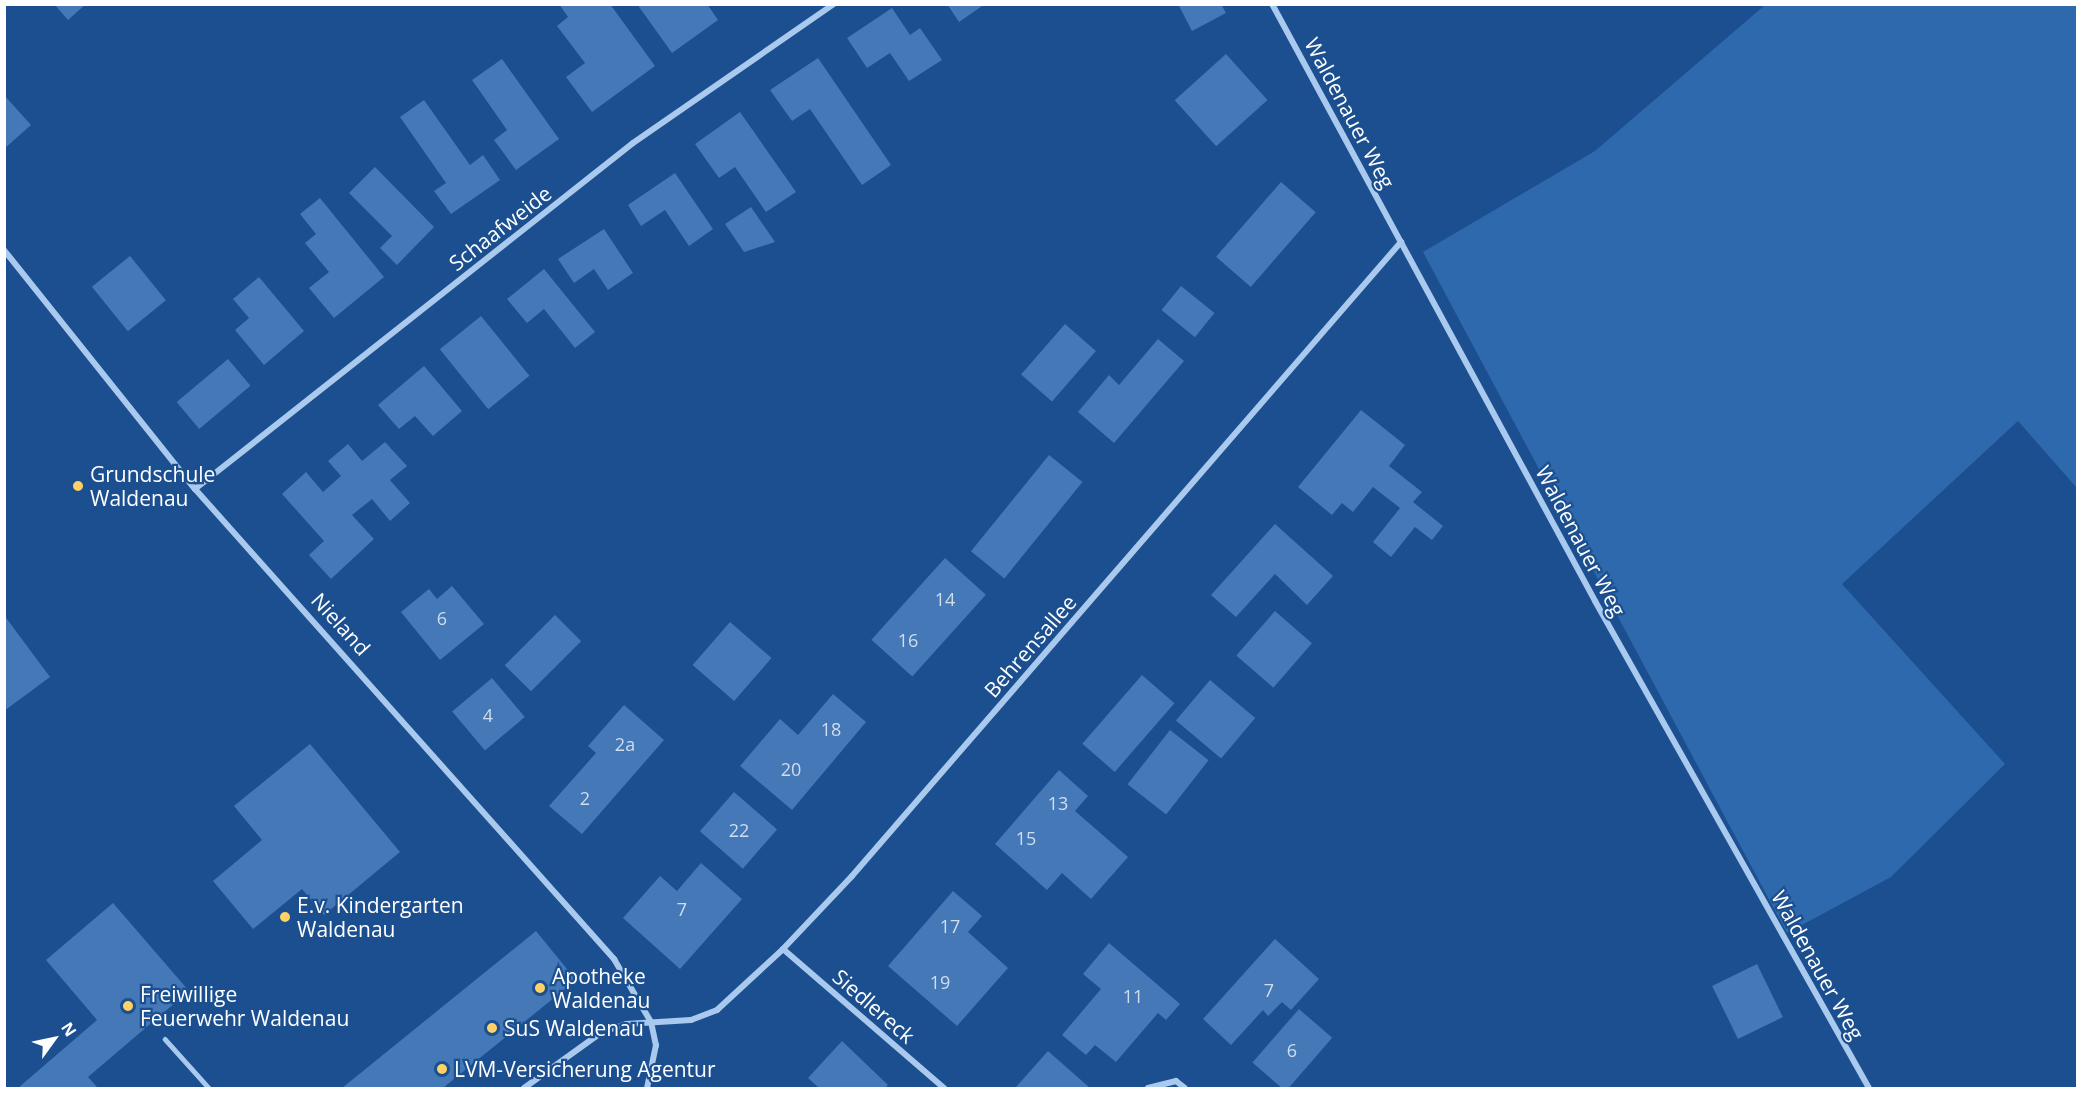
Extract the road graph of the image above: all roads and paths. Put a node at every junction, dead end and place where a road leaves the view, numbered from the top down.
1 (834, 4) edge
2 (1272, 4) edge
3 (1401, 242) junction
4 (4, 250) edge
5 (195, 489) junction
6 (783, 949) junction
7 (651, 1022) junction
8 (165, 1039) dead end
9 (209, 1089) edge
10 (524, 1089) edge
11 (647, 1089) edge
12 (944, 1089) edge
13 (1148, 1089) edge
14 (1185, 1089) edge
15 (1869, 1089) edge

1 - 5 street, Schaafweide
2 - 3 street, Waldenauer Weg
3 - 6 street, Behrensallee
3 - 15 street, Waldenauer Weg
4 - 5 street, Nieland
5 - 7 street, Nieland
6 - 7 street, Behrensallee
6 - 12 street, Siedlereck
7 - 10 street, Behrensallee
7 - 11 street
8 - 9 lane
13 - 14 street

